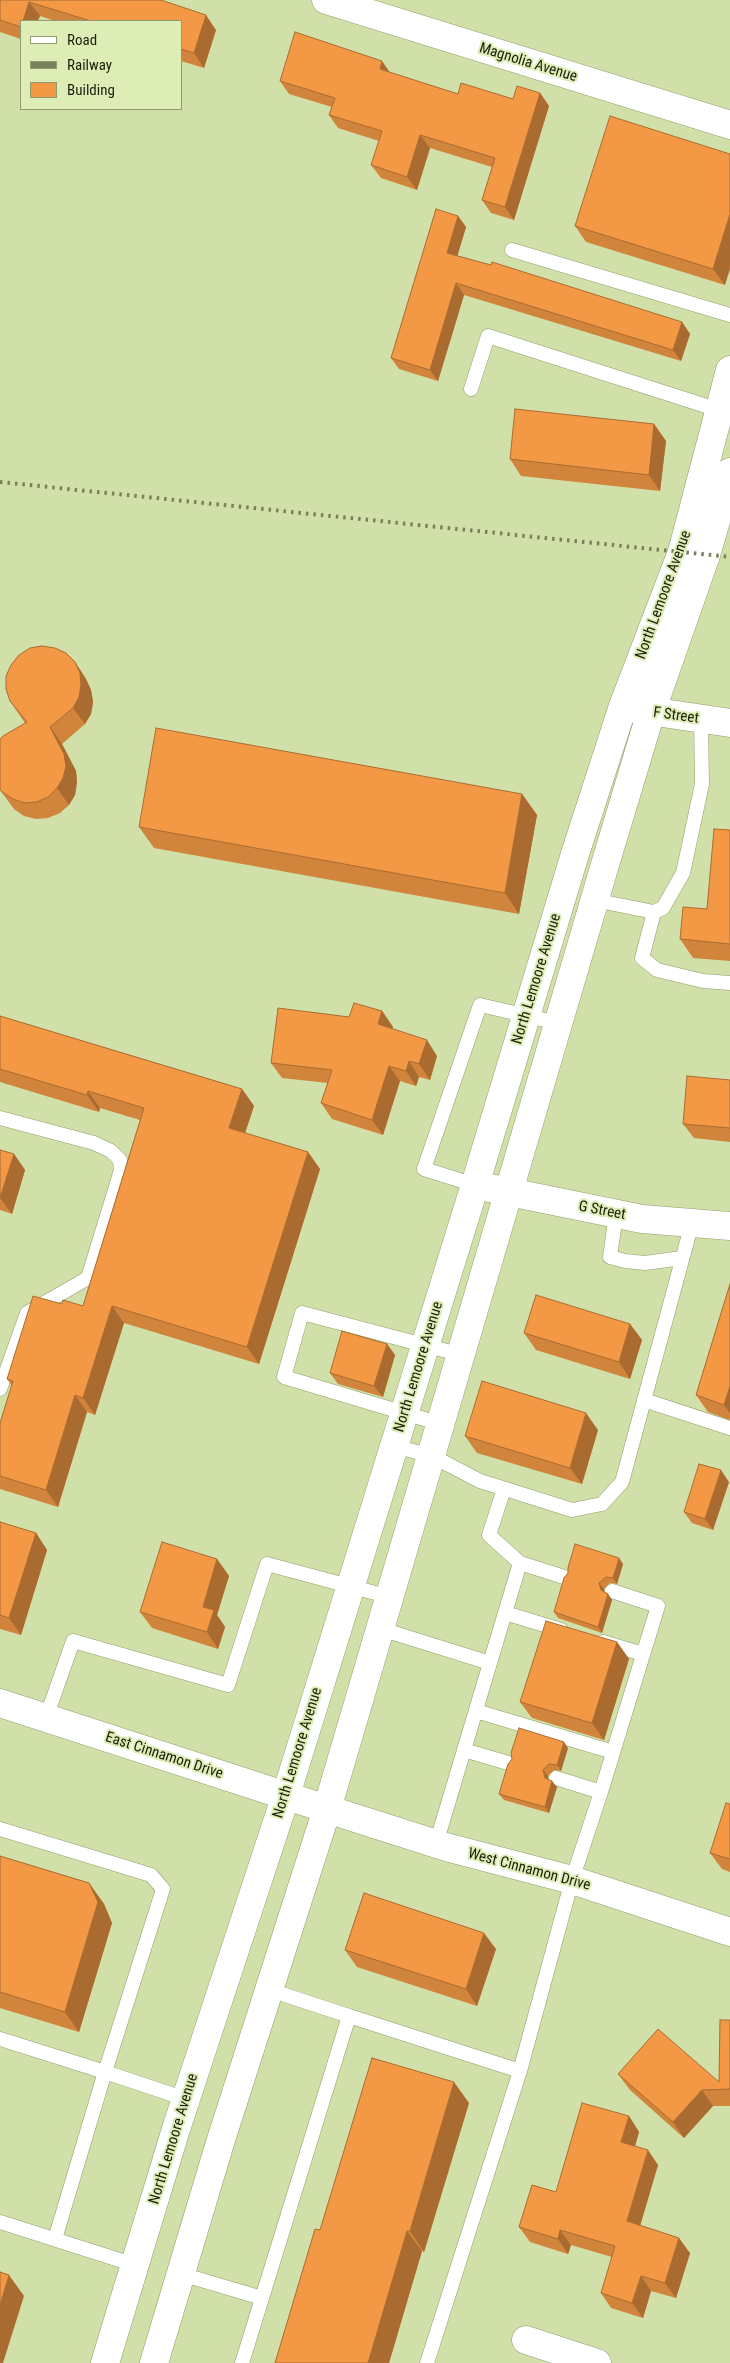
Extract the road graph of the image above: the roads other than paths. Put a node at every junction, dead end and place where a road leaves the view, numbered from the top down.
1 (326, 0) edge
2 (730, 126) edge
3 (512, 250) dead end
4 (730, 316) edge
5 (730, 370) edge
6 (470, 388) dead end
7 (725, 412) edge
8 (730, 472) edge
9 (623, 706) junction
10 (651, 712) junction
11 (700, 719) junction
12 (730, 723) edge
13 (594, 900) junction
14 (654, 912) junction
15 (730, 983) edge
16 (526, 1016) junction
17 (558, 1023) junction
18 (0, 1118) edge
19 (475, 1185) junction
20 (509, 1193) junction
21 (616, 1214) junction
22 (692, 1223) junction
23 (730, 1226) edge
24 (682, 1258) junction
25 (425, 1345) junction
26 (462, 1356) junction
27 (0, 1389) edge
28 (644, 1400) junction
29 (404, 1412) junction
30 (441, 1424) junction
31 (730, 1428) edge
32 (394, 1446) junction
33 (432, 1456) junction
34 (504, 1489) junction
35 (520, 1563) junction
36 (564, 1577) edge
37 (350, 1586) junction
38 (612, 1591) dead end
39 (390, 1597) junction
40 (505, 1613) junction
41 (381, 1629) junction
42 (643, 1654) junction
43 (490, 1663) junction
44 (0, 1704) edge
45 (476, 1711) junction
46 (46, 1718) junction
47 (464, 1750) junction
48 (613, 1752) junction
49 (508, 1763) edge
50 (556, 1778) dead end
51 (601, 1792) junction
52 (286, 1795) junction
53 (327, 1809) junction
54 (0, 1829) edge
55 (436, 1844) junction
56 (572, 1880) junction
57 (730, 1932) edge
58 (270, 1990) junction
59 (349, 2016) junction
60 (0, 2039) edge
61 (105, 2072) junction
62 (520, 2072) junction
63 (186, 2099) junction
64 (0, 2222) edge
65 (55, 2239) junction
66 (135, 2265) junction
67 (181, 2274) junction
68 (262, 2298) junction
69 (526, 2340) dead end
70 (105, 2363) edge
71 (154, 2363) edge
72 (242, 2363) edge
73 (427, 2363) edge
74 (597, 2363) edge

1 - 2 main road, Magnolia Avenue
3 - 4 lane
5 - 7 main road, North Lemoore Avenue
6 - 7 lane
7 - 9 main road, North Lemoore Avenue
8 - 10 main road, North Lemoore Avenue
9 - 10 main road, F Street
9 - 16 main road, North Lemoore Avenue
10 - 11 main road, F Street
10 - 13 main road, North Lemoore Avenue
11 - 12 main road, F Street
11 - 14 lane
13 - 14 lane
13 - 17 main road, North Lemoore Avenue
14 - 15 lane
16 - 17 lane
16 - 19 main road, North Lemoore Avenue
16 - 19 lane
17 - 20 main road, North Lemoore Avenue
18 - 27 lane
19 - 20 main road, G Street
19 - 25 main road, North Lemoore Avenue
20 - 21 main road, G Street
20 - 26 main road, North Lemoore Avenue
21 - 22 main road, G Street
21 - 24 lane
22 - 23 main road, G Street
22 - 24 lane
24 - 28 lane
25 - 26 lane
25 - 29 main road, North Lemoore Avenue
25 - 29 lane
26 - 30 main road, North Lemoore Avenue
28 - 31 lane
28 - 34 lane
29 - 30 lane
29 - 32 main road, North Lemoore Avenue
30 - 33 main road, North Lemoore Avenue
32 - 33 lane
32 - 37 main road, North Lemoore Avenue
33 - 34 lane
33 - 39 main road, North Lemoore Avenue
34 - 35 lane
35 - 36 lane
35 - 40 lane
37 - 39 lane
37 - 46 lane
37 - 52 main road, North Lemoore Avenue
38 - 42 lane
39 - 41 main road, North Lemoore Avenue
40 - 42 lane
40 - 43 lane
41 - 43 lane
41 - 53 main road, North Lemoore Avenue
42 - 48 lane
43 - 45 lane
44 - 46 main road, East Cinnamon Drive
45 - 47 lane
45 - 48 lane
46 - 52 main road, East Cinnamon Drive
47 - 49 lane
47 - 55 lane
48 - 51 lane
50 - 51 lane
51 - 56 lane
52 - 53 main road, East Cinnamon Drive
52 - 63 main road, North Lemoore Avenue
53 - 55 main road, West Cinnamon Drive
53 - 58 main road, North Lemoore Avenue
54 - 61 lane
55 - 56 main road, West Cinnamon Drive
56 - 57 main road, West Cinnamon Drive
56 - 62 lane
58 - 59 lane
58 - 67 main road, North Lemoore Avenue
59 - 62 lane
59 - 68 lane
60 - 61 lane
61 - 63 lane
61 - 65 lane
62 - 73 lane
63 - 66 main road, North Lemoore Avenue
64 - 65 lane
65 - 66 lane
66 - 70 main road, North Lemoore Avenue
67 - 68 lane
67 - 71 main road, North Lemoore Avenue
68 - 72 lane
69 - 74 main road

